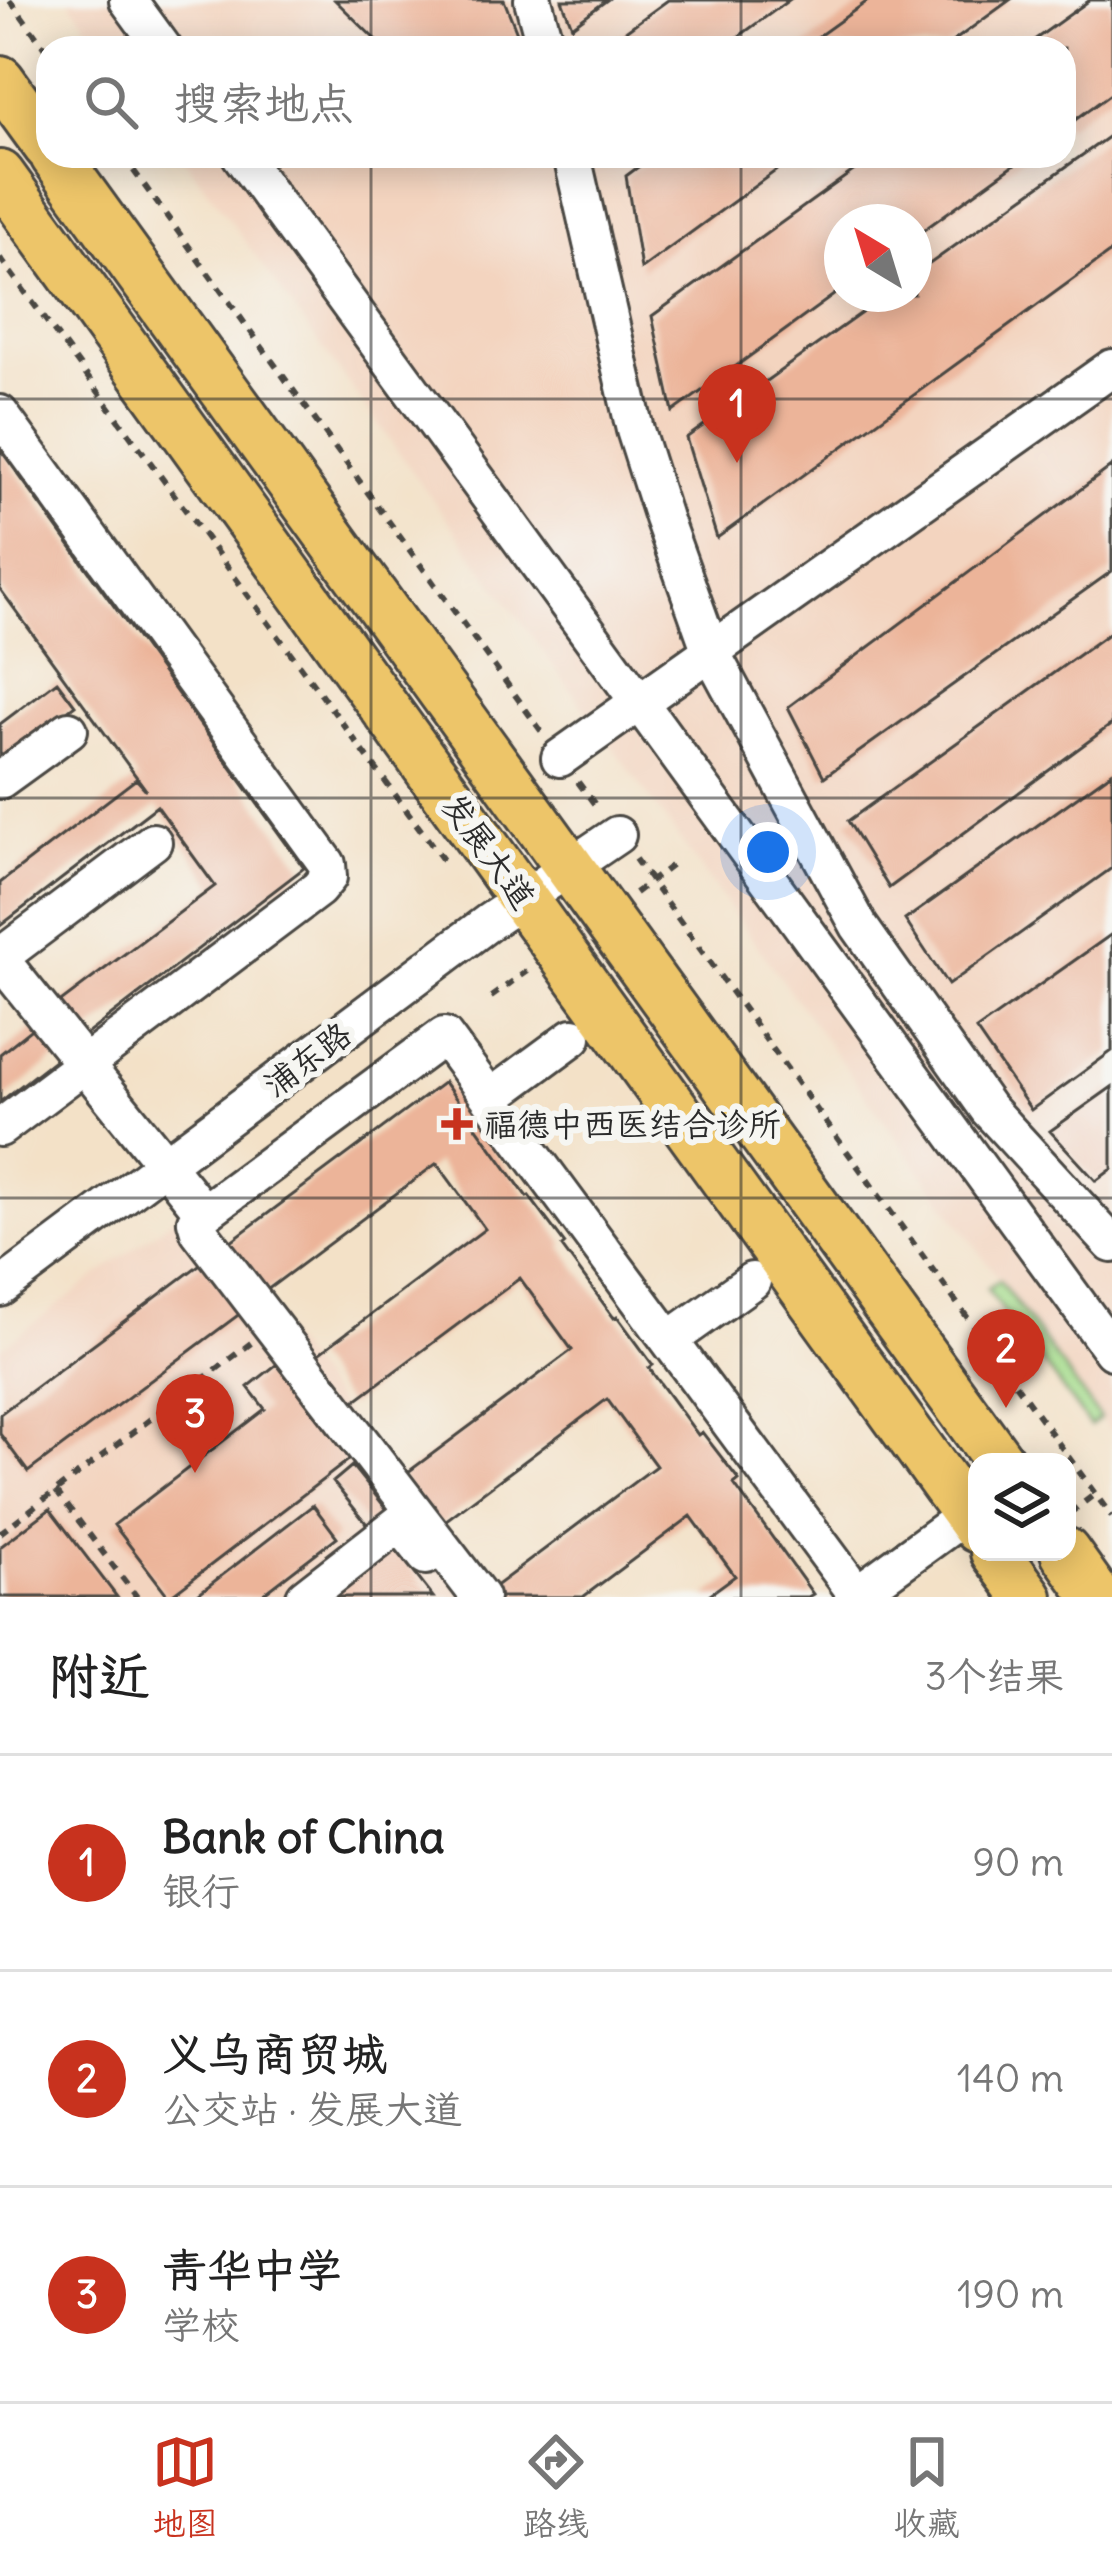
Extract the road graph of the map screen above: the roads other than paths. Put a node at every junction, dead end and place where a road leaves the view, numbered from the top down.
1 (128, 0) edge
2 (533, 0) edge
3 (154, 36) edge
4 (543, 36) edge
5 (0, 80) edge
6 (36, 130) edge
7 (64, 168) edge
8 (251, 168) edge
9 (575, 168) edge
10 (0, 175) edge
11 (1112, 368) edge
12 (0, 414) edge
13 (712, 652) junction
14 (640, 703) junction
15 (69, 730) dead end
16 (560, 758) dead end
17 (0, 780) edge
18 (617, 835) dead end
19 (153, 842) dead end
20 (568, 867) junction
21 (523, 898) junction
22 (0, 958) edge
23 (573, 1037) dead end
24 (84, 1064) junction
25 (490, 1098) junction
26 (0, 1128) edge
27 (164, 1165) junction
28 (204, 1213) junction
29 (1112, 1244) edge
30 (752, 1281) dead end
31 (0, 1288) edge
32 (669, 1340) junction
33 (1112, 1351) edge
34 (993, 1453) edge
35 (968, 1514) edge
36 (968, 1537) edge
37 (1002, 1561) edge
38 (1071, 1561) edge
39 (856, 1596) edge
40 (305, 1597) edge
41 (457, 1597) edge
42 (480, 1597) edge
43 (1028, 1597) edge
44 (1097, 1597) edge

1 - 3 street
2 - 4 street
5 - 6 main road
7 - 20 main road, 发展大道
8 - 14 street
9 - 13 street
10 - 21 main road, 发展大道
11 - 13 street
12 - 24 street
13 - 14 street
13 - 29 street
14 - 16 street
14 - 33 street
15 - 17 street
18 - 20 street, 浦东路
19 - 22 street
20 - 21 street, 浦东路
20 - 34 main road, 发展大道
21 - 27 street, 浦东路
21 - 35 main road, 发展大道
22 - 24 street
23 - 25 street
24 - 26 street
24 - 27 street
25 - 28 street
25 - 32 street
27 - 28 street
27 - 31 street, 浦东路
28 - 42 street
30 - 32 street
32 - 39 street
36 - 39 street
37 - 43 main road, 发展大道
38 - 44 main road
40 - 41 street

